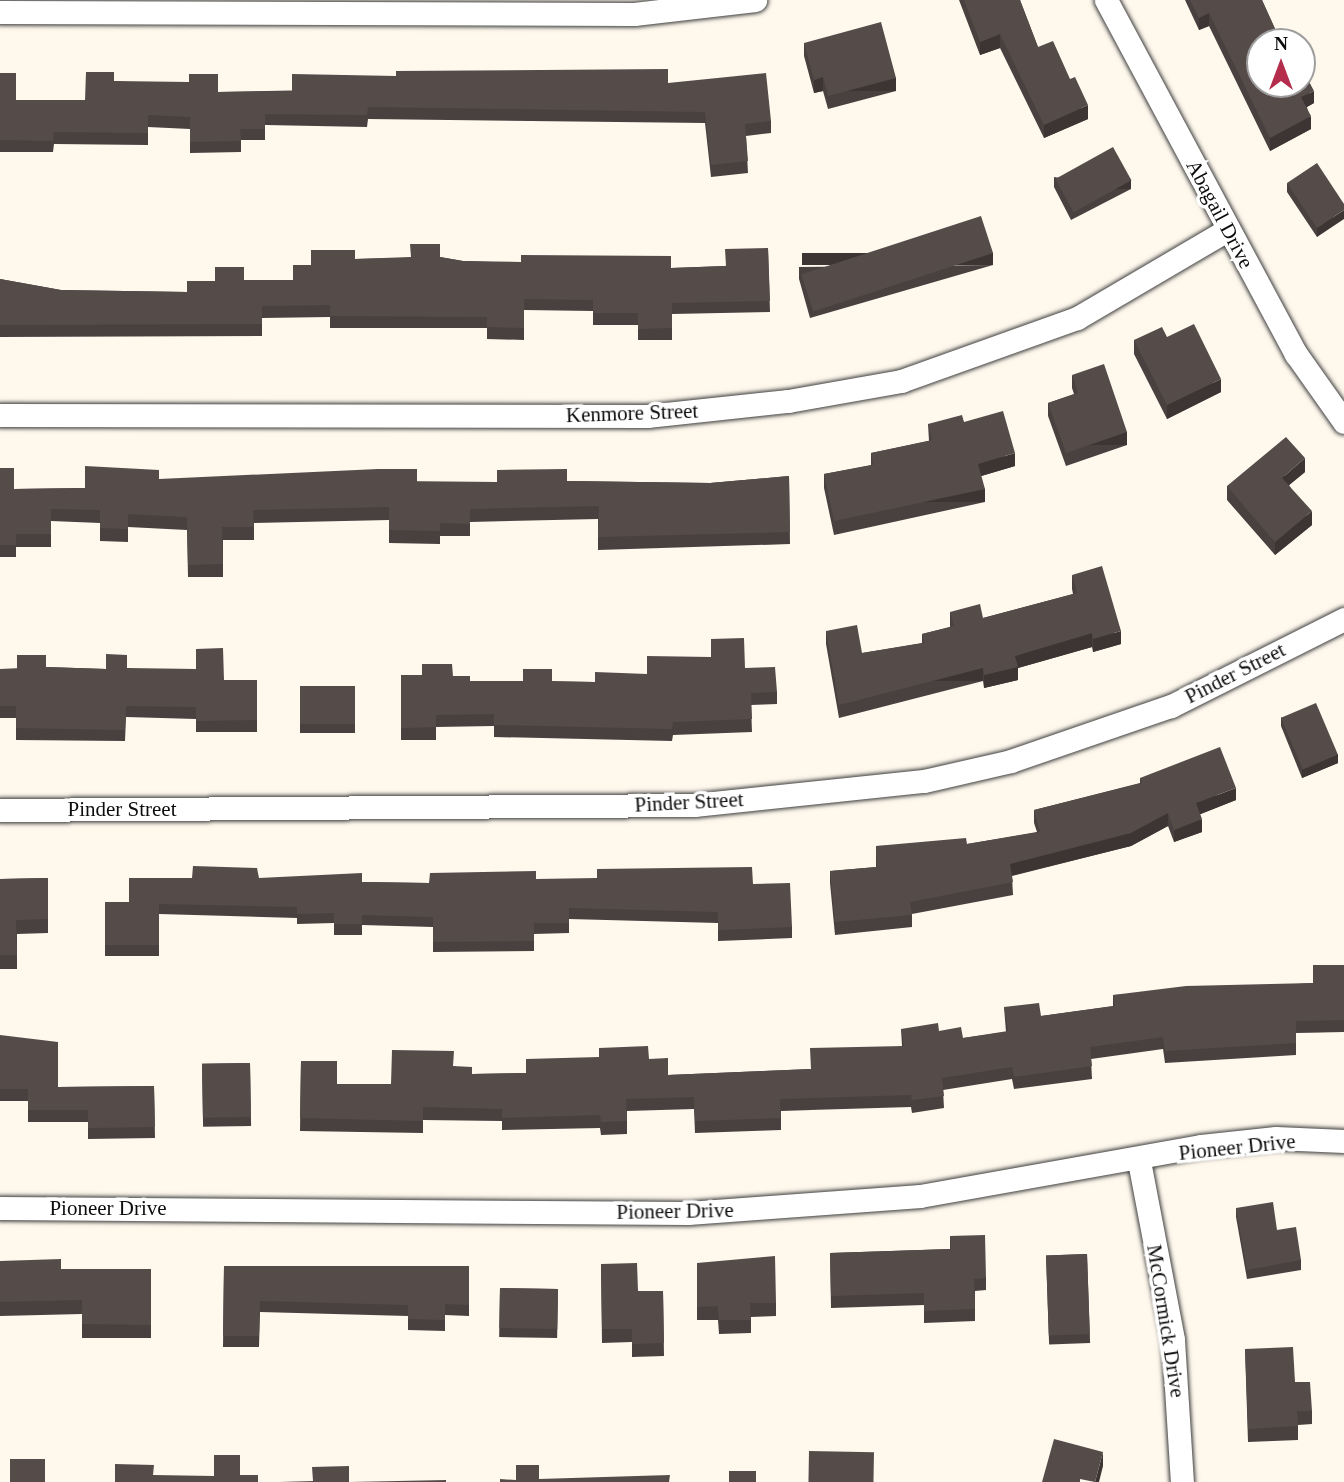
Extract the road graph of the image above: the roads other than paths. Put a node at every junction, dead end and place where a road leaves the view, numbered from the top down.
1 (755, 0) edge
2 (1106, 0) edge
3 (0, 12) edge
4 (1227, 230) junction
5 (0, 415) edge
6 (1344, 422) edge
7 (1344, 619) edge
8 (0, 810) edge
9 (1344, 1141) edge
10 (1139, 1161) junction
11 (0, 1208) edge
12 (1182, 1482) edge

1 - 3 street
2 - 4 street, Abagail Drive
4 - 5 street, Kenmore Street
4 - 6 street, Abagail Drive
7 - 8 street, Pinder Street
9 - 10 street, Pioneer Drive
10 - 11 street, Pioneer Drive
10 - 12 street, McCormick Drive

